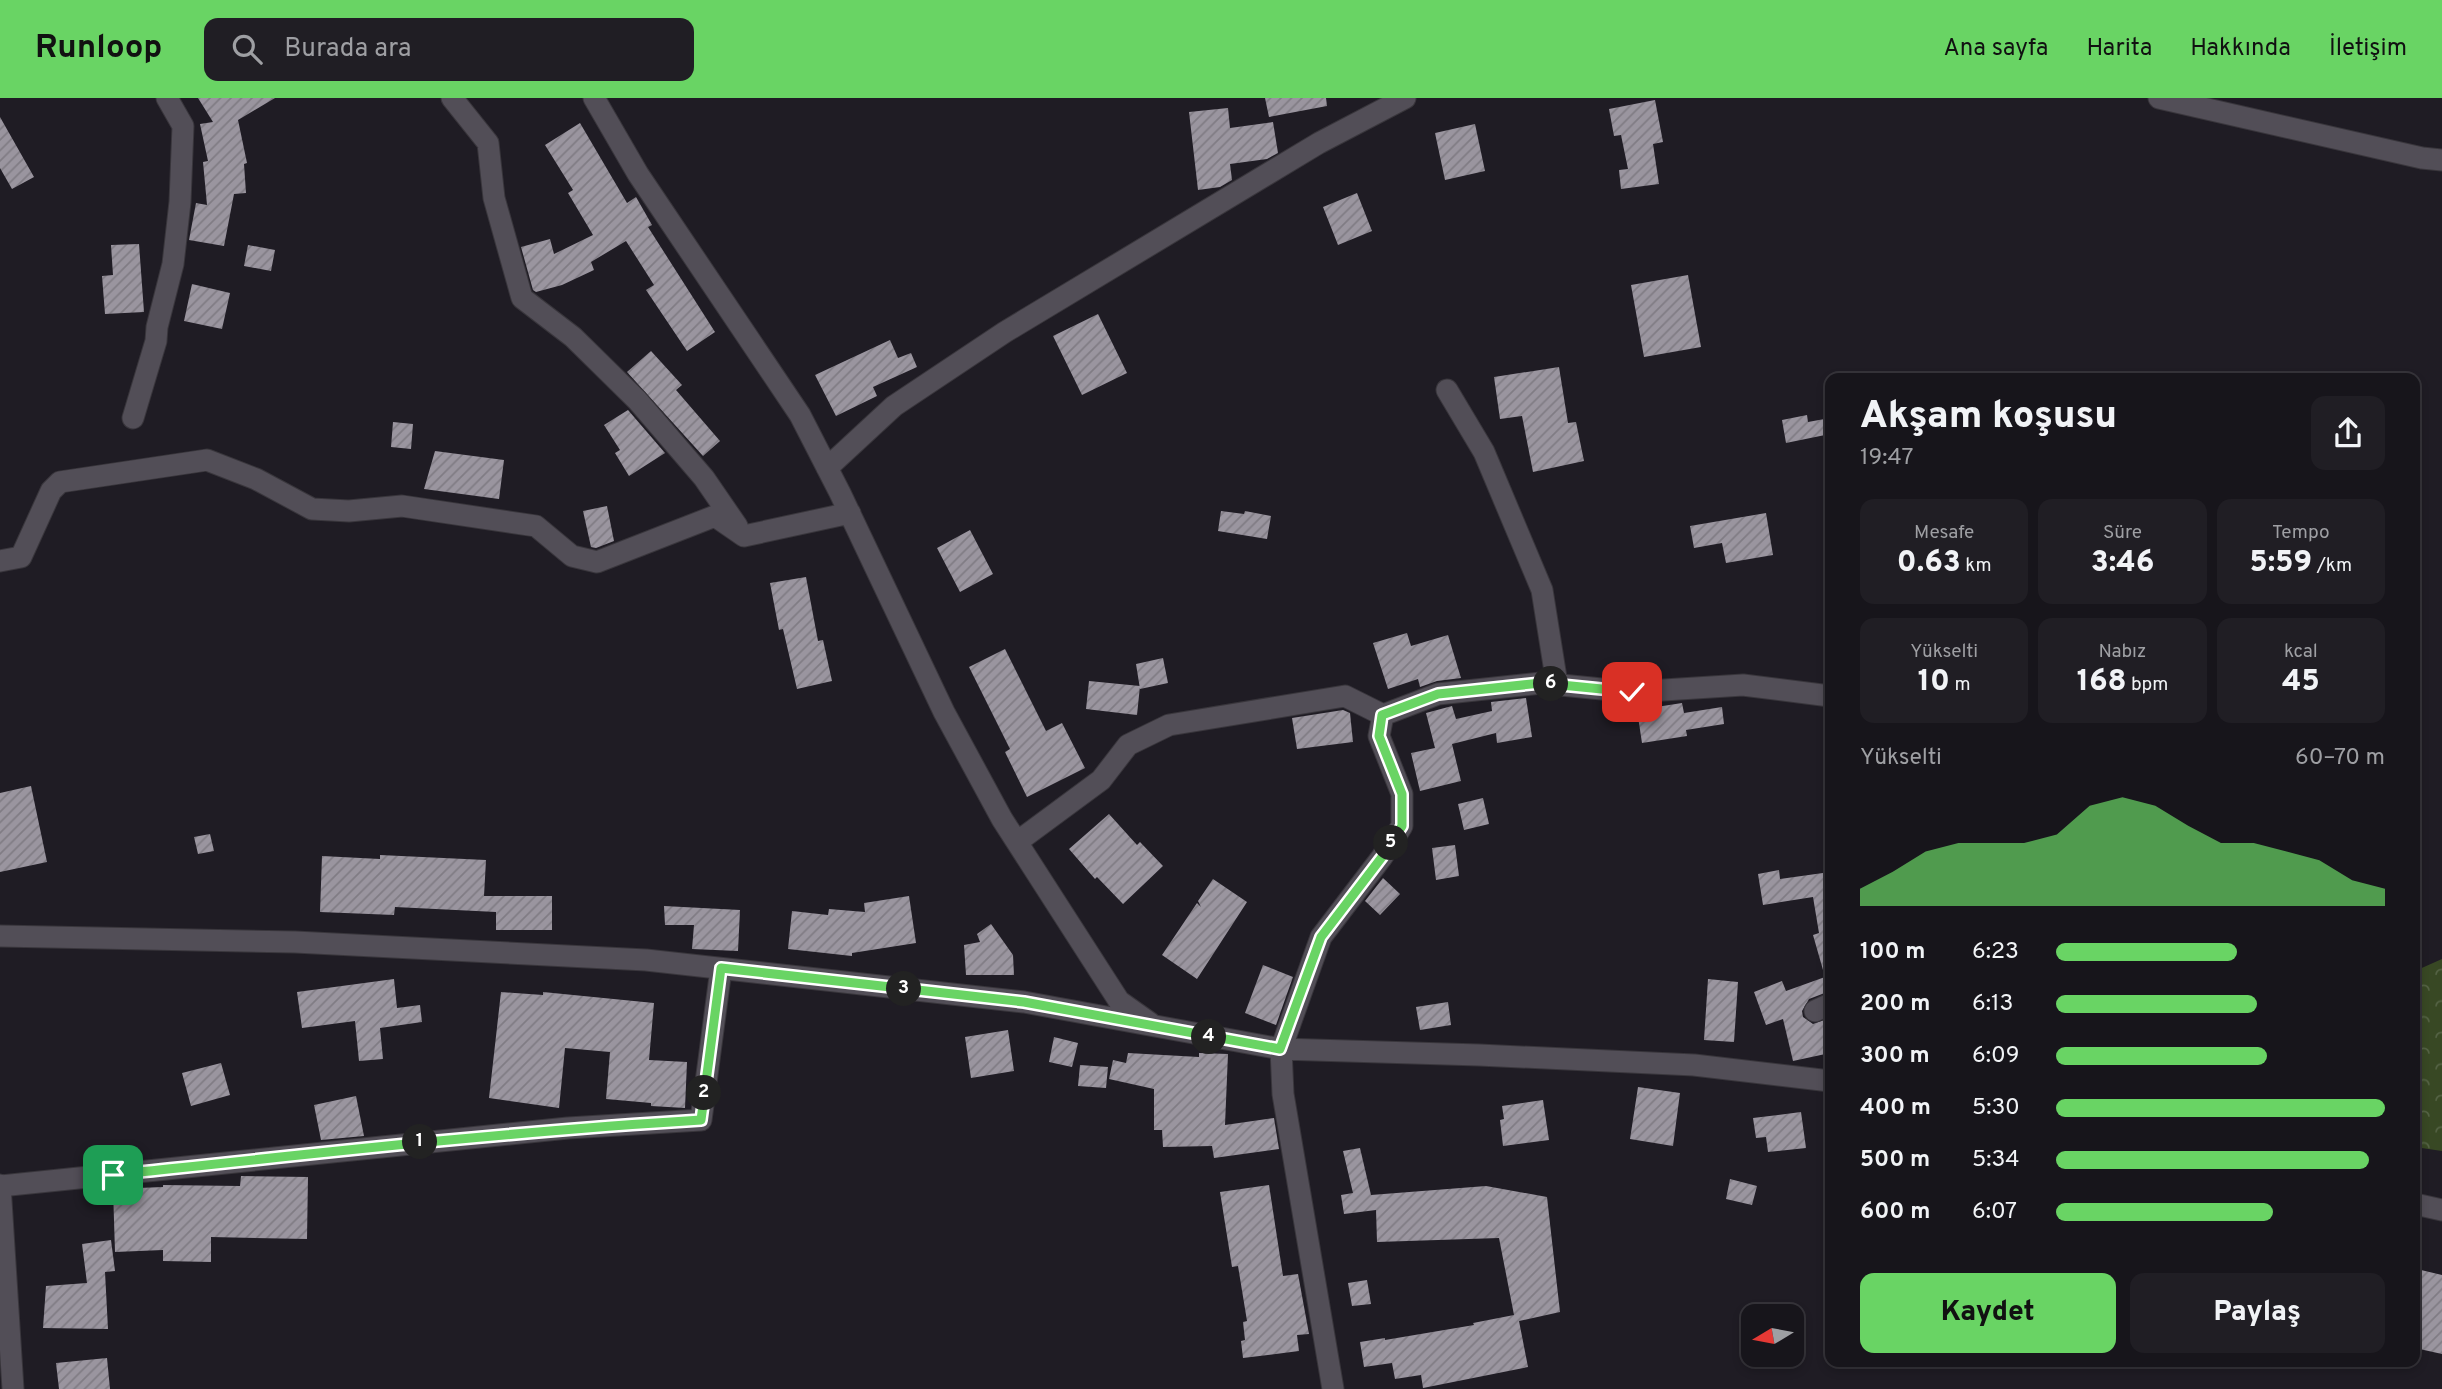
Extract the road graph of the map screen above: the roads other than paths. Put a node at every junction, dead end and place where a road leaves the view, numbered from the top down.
1 (167, 98) edge
2 (452, 98) edge
3 (594, 98) edge
4 (1405, 98) edge
5 (2159, 98) edge
6 (2442, 160) edge
7 (1447, 390) dead end
8 (133, 418) dead end
9 (827, 468) junction
10 (850, 513) junction
11 (744, 536) junction
12 (0, 561) edge
13 (1557, 684) junction
14 (1825, 695) edge
15 (1382, 715) junction
16 (1017, 842) junction
17 (0, 936) edge
18 (721, 968) junction
19 (1157, 1028) junction
20 (1280, 1049) junction
21 (1825, 1080) edge
22 (0, 1185) edge
23 (2420, 1205) edge
24 (2442, 1209) edge
25 (13, 1389) edge
26 (1332, 1389) edge

1 - 8 street
2 - 11 street
3 - 9 street
4 - 9 street
5 - 6 street
7 - 13 street
9 - 10 street
10 - 11 street
10 - 16 street
11 - 12 street
13 - 14 street
13 - 15 street
15 - 16 street
15 - 20 street
16 - 19 street
17 - 18 street
18 - 19 street
18 - 22 street
19 - 20 street
20 - 21 street
20 - 26 street
22 - 25 street
23 - 24 street

